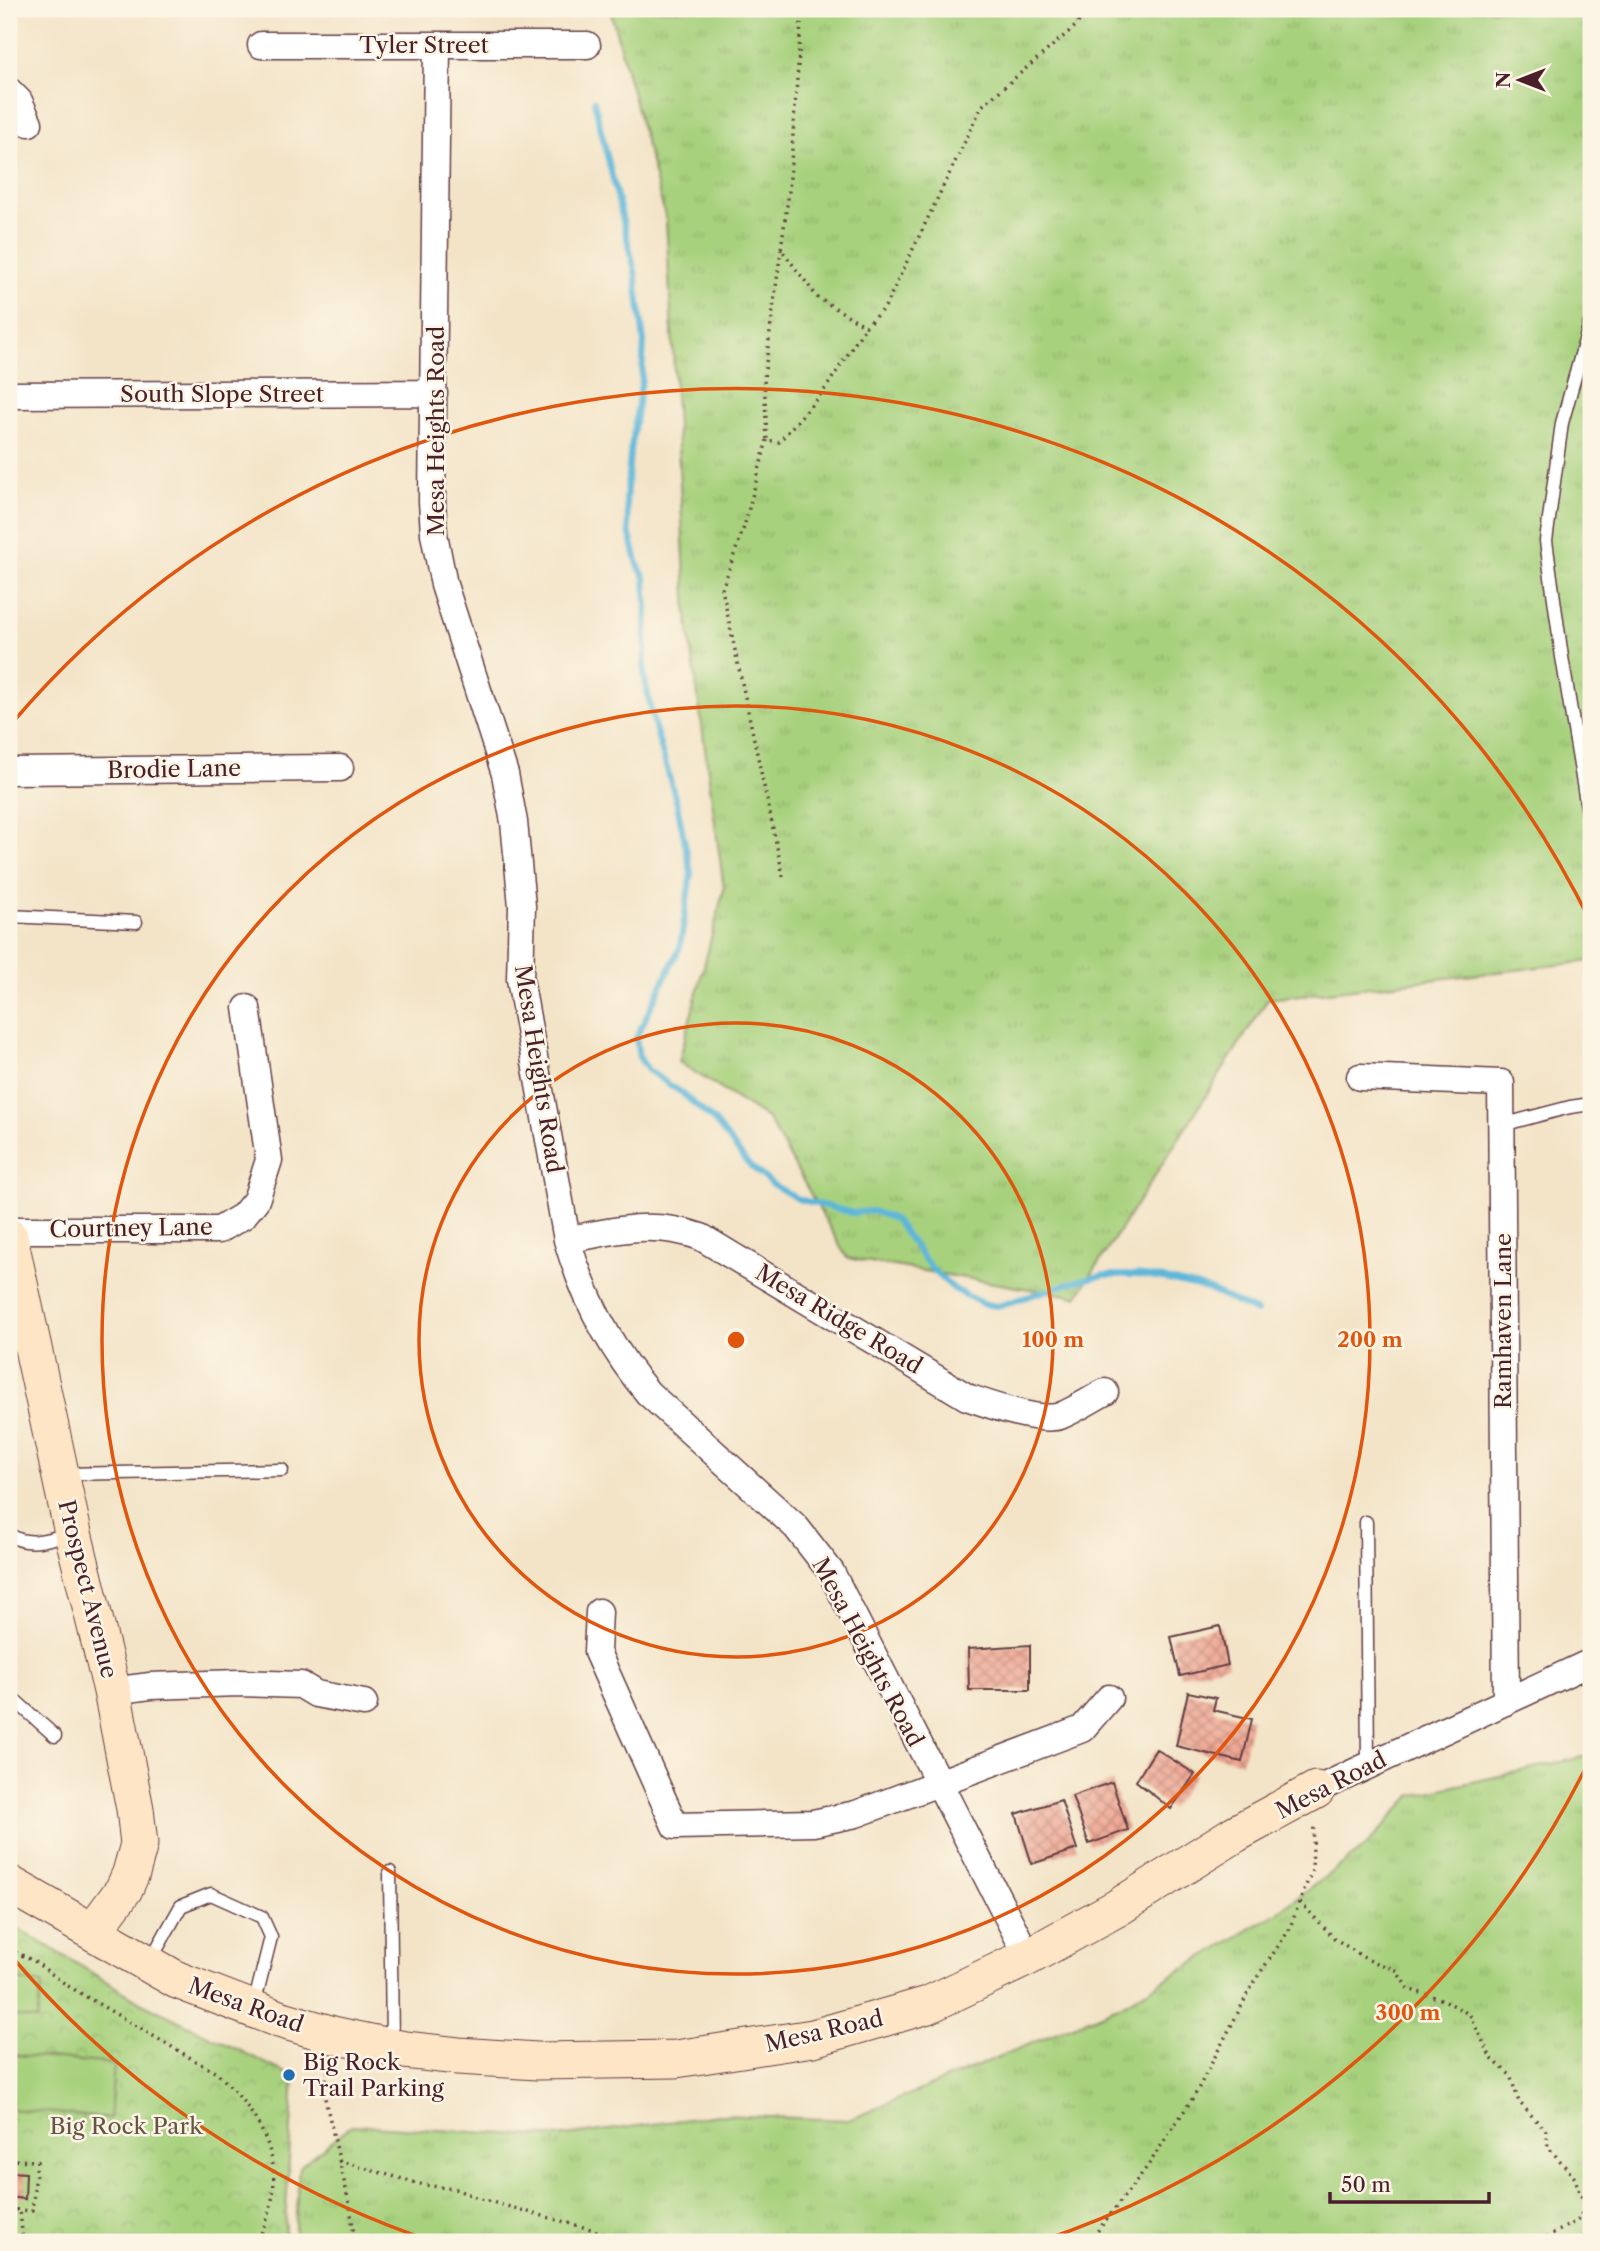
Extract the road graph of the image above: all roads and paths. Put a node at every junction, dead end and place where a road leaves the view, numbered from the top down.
1 (802, 9) edge
2 (1082, 9) edge
3 (261, 45) dead end
4 (436, 45) junction
5 (587, 45) dead end
6 (9, 92) edge
7 (29, 123) dead end
8 (781, 249) junction
9 (1591, 319) edge
10 (866, 326) junction
11 (434, 393) junction
12 (9, 395) edge
13 (767, 440) junction
14 (340, 768) dead end
15 (9, 771) edge
16 (1591, 832) edge
17 (784, 880) dead end
18 (9, 916) edge
19 (136, 922) dead end
20 (247, 1008) dead end
21 (1360, 1077) dead end
22 (1591, 1104) edge
23 (1502, 1125) junction
24 (9, 1230) edge
25 (9, 1237) edge
26 (567, 1240) junction
27 (1105, 1392) dead end
28 (282, 1470) dead end
29 (61, 1474) junction
30 (1366, 1522) dead end
31 (73, 1533) junction
32 (9, 1534) edge
33 (599, 1612) dead end
34 (1591, 1662) edge
35 (112, 1691) junction
36 (9, 1695) edge
37 (1109, 1698) dead end
38 (1506, 1702) junction
39 (364, 1703) dead end
40 (55, 1736) dead end
41 (1368, 1765) junction
42 (939, 1784) junction
43 (1316, 1790) junction
44 (390, 1872) dead end
45 (9, 1884) edge
46 (1300, 1902) junction
47 (93, 1931) junction
48 (9, 1949) edge
49 (1028, 1957) junction
50 (149, 1964) junction
51 (253, 2009) junction
52 (334, 2035) junction
53 (391, 2047) junction
54 (9, 2160) edge
55 (340, 2161) junction
56 (9, 2209) edge
57 (20, 2210) junction
58 (23, 2242) edge
59 (257, 2242) edge
60 (355, 2242) edge
61 (622, 2242) edge
62 (1089, 2242) edge
63 (1539, 2242) edge

1 - 8 path
2 - 10 path
3 - 4 street, Tyler Street
4 - 5 street, Tyler Street
4 - 11 street, Mesa Heights Road
6 - 7 street
8 - 10 path
8 - 13 path
9 - 16 lane
10 - 13 path
11 - 12 street, South Slope Street
11 - 26 street, Mesa Heights Road
13 - 17 path
14 - 15 street, Brodie Lane
18 - 19 lane
20 - 24 street, Courtney Lane
21 - 23 street, Ramhaven Lane
22 - 23 lane
23 - 38 street, Ramhaven Lane
25 - 29 street, Prospect Avenue
26 - 27 street, Mesa Ridge Road
26 - 42 street, Mesa Heights Road
28 - 29 lane
29 - 31 street, Prospect Avenue
30 - 41 lane
31 - 32 lane
31 - 35 street, Prospect Avenue
33 - 42 street
34 - 38 street, Mesa Road
35 - 39 street
35 - 47 street, Prospect Avenue
36 - 40 lane
37 - 42 street
38 - 41 street, Mesa Road
41 - 43 street, Mesa Road
42 - 49 street, Mesa Heights Road
43 - 46 path
43 - 49 street, Mesa Road
44 - 53 lane
45 - 47 street, Mesa Road
46 - 62 path
46 - 63 path
47 - 50 street, Mesa Road
48 - 59 path
49 - 53 street, Mesa Road
50 - 51 street, Mesa Road
50 - 51 lane
51 - 52 street, Mesa Road
52 - 53 street, Mesa Road
52 - 55 path
54 - 57 path
55 - 60 path
55 - 61 path
56 - 57 path
57 - 58 path

